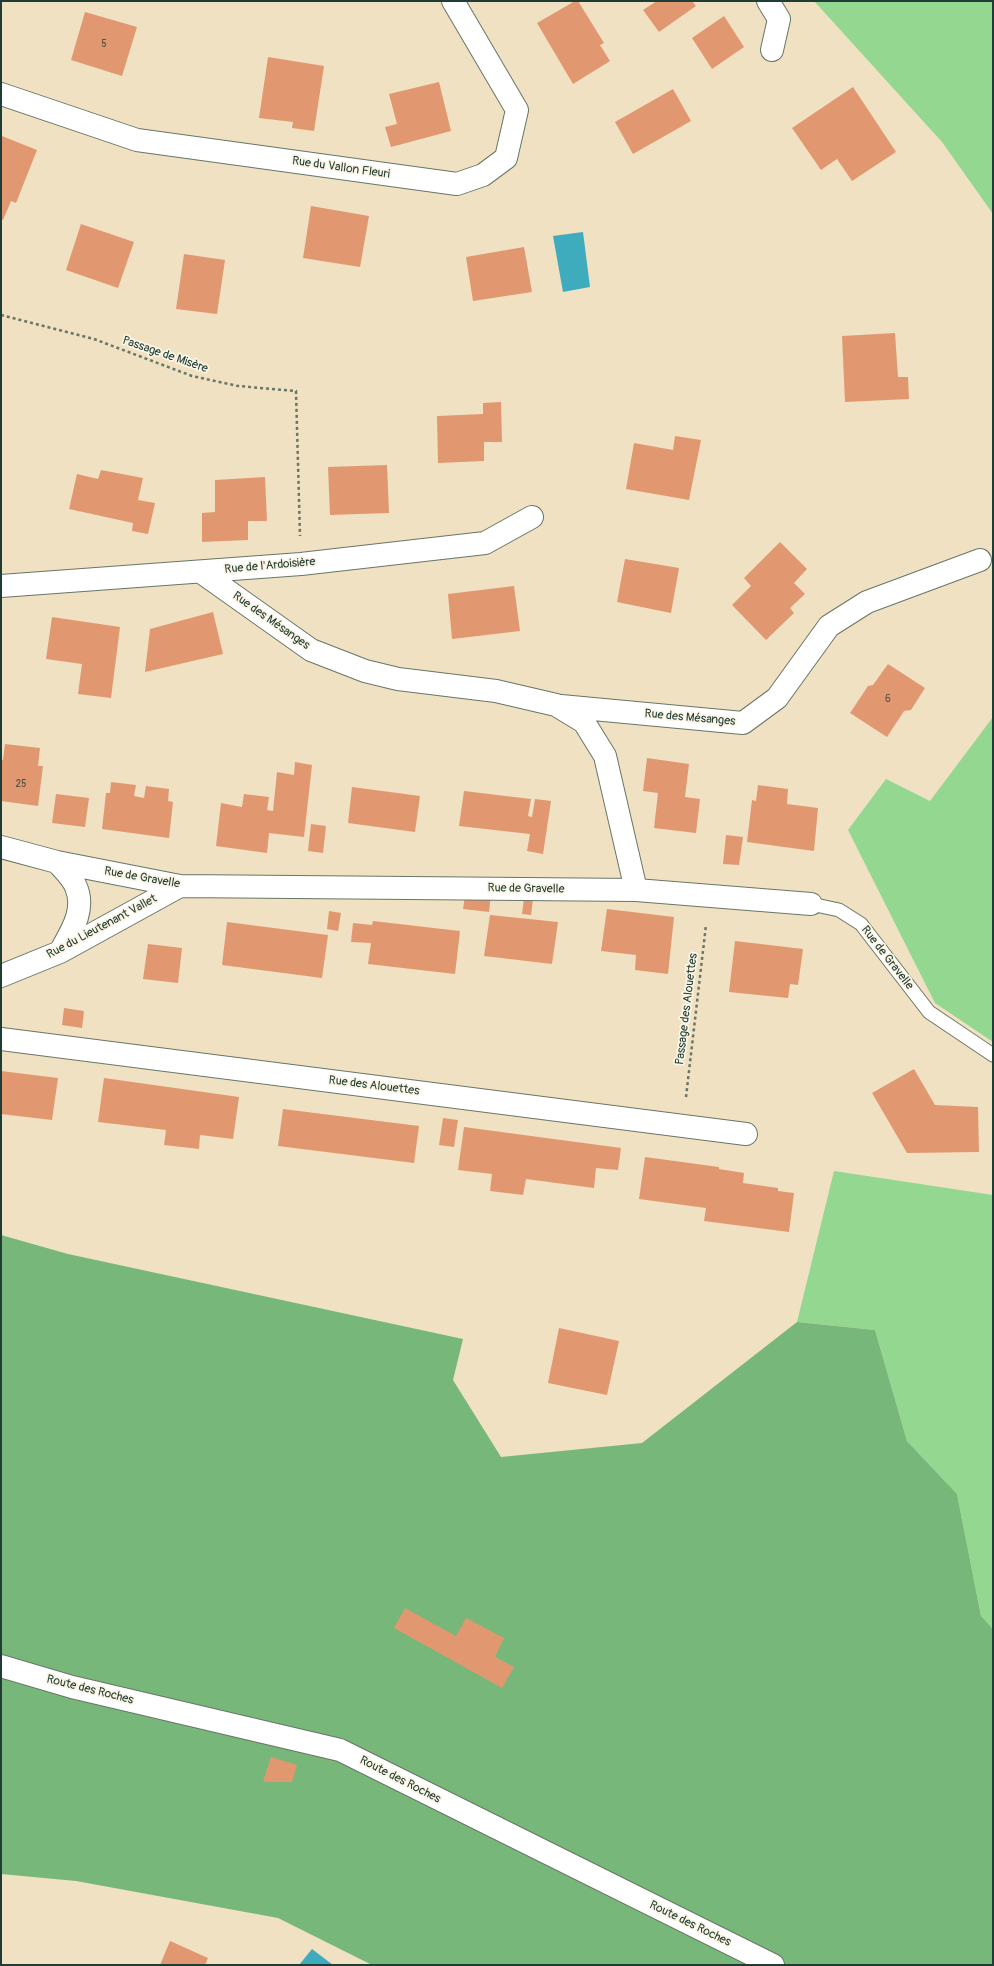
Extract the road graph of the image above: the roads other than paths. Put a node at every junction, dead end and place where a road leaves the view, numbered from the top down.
1 (454, 1) edge
2 (768, 1) edge
3 (772, 50) dead end
4 (1, 94) edge
5 (532, 517) dead end
6 (980, 560) dead end
7 (201, 572) junction
8 (1, 586) edge
9 (556, 705) junction
10 (1, 847) edge
11 (57, 862) junction
12 (180, 886) junction
13 (636, 890) junction
14 (811, 904) joint
15 (60, 952) junction
16 (1, 976) edge
17 (1, 1039) edge
18 (993, 1055) edge
19 (746, 1134) dead end
20 (1, 1666) edge
21 (773, 1965) edge

1 - 4 street, Rue du Vallon Fleuri
2 - 3 street
5 - 7 street, Rue de l'Ardoisière
6 - 9 street, Rue des Mésanges
7 - 8 street, Rue de l'Ardoisière
7 - 9 street, Rue des Mésanges
9 - 13 street, Rue des Mésanges
10 - 11 street, Rue de Gravelle
11 - 12 street, Rue de Gravelle
11 - 15 street
12 - 13 street, Rue de Gravelle
12 - 15 street, Rue du Lieutenant Vallet
13 - 14 street, Rue de Gravelle
14 - 18 lane, Rue de Gravelle
15 - 16 street, Rue du Lieutenant Vallet
17 - 19 street, Rue des Alouettes
20 - 21 street, Route des Roches

